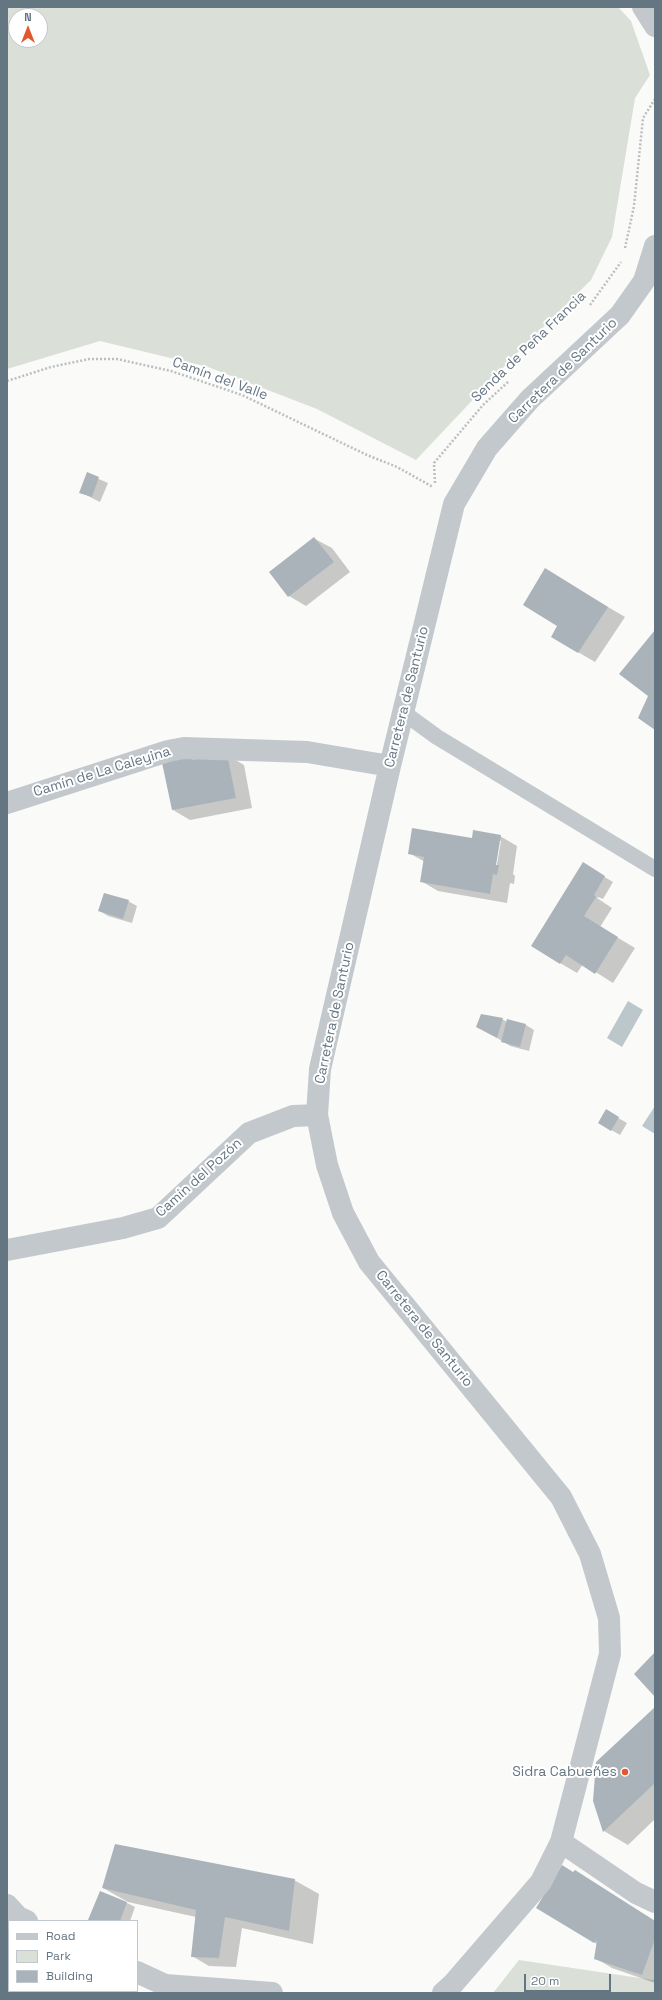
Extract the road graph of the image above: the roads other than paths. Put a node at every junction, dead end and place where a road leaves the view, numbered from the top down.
1 (643, 7) edge
2 (655, 26) edge
3 (655, 246) edge
4 (650, 285) edge
5 (404, 713) junction
6 (390, 766) junction
7 (7, 803) edge
8 (655, 869) edge
9 (317, 1115) junction
10 (7, 1250) edge
11 (561, 1842) junction
12 (655, 1902) edge
13 (7, 1906) edge
14 (25, 1920) edge
15 (138, 1972) edge
16 (272, 1993) edge
17 (443, 1993) edge

1 - 2 street
3 - 4 street, Carretera de Santurio
4 - 5 street, Carretera de Santurio
5 - 6 street, Carretera de Santurio
5 - 8 lane
6 - 7 street, Camín de La Caleyina
6 - 9 street, Carretera de Santurio
9 - 10 street, Camín del Pozón
9 - 11 street, Carretera de Santurio
11 - 12 street
11 - 17 street, Carretera de Santurio
13 - 14 street
15 - 16 street

